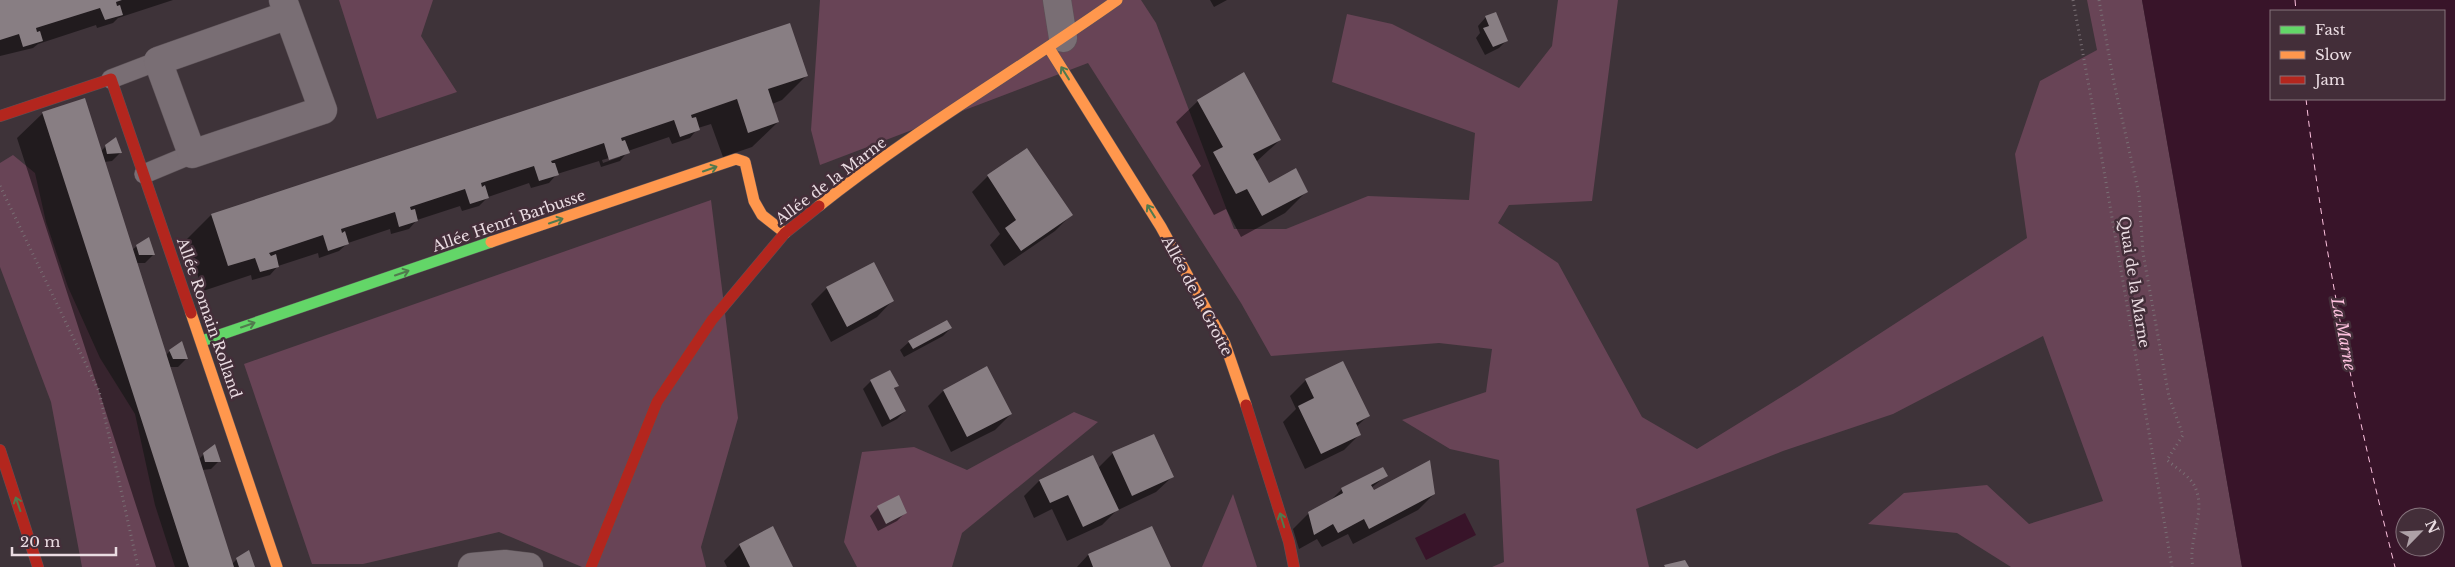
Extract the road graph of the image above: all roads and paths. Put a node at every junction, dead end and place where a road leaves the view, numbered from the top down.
1 (1056, 0) edge
2 (1117, 0) edge
3 (2073, 0) edge
4 (2099, 0) edge
5 (286, 7) edge
6 (1056, 44) junction
7 (158, 61) junction
8 (111, 78) junction
9 (0, 116) edge
10 (192, 154) junction
11 (144, 174) junction
12 (0, 186) edge
13 (785, 233) junction
14 (202, 341) junction
15 (0, 450) edge
16 (38, 567) edge
17 (138, 567) edge
18 (277, 567) edge
19 (472, 567) edge
20 (529, 567) edge
21 (591, 567) edge
22 (1294, 567) edge
23 (2172, 567) edge
24 (2193, 567) edge

1 - 6 street, Allée de la Grotte
2 - 6 street, Allée de la Marne
3 - 23 path, Quai de la Marne
4 - 24 path
5 - 7 street
5 - 10 street
6 - 13 street, Allée de la Marne
22 -> 6 street, Allée de la Grotte
7 - 8 lane
7 - 10 street
8 - 9 street
8 - 11 street, Allée Romain Rolland
10 - 11 lane
11 - 14 street, Allée Romain Rolland
12 - 17 path
14 -> 13 street, Allée Henri Barbusse
13 - 21 street, Allée de la Marne
14 - 18 street, Allée Romain Rolland
16 -> 15 street
19 - 20 street

